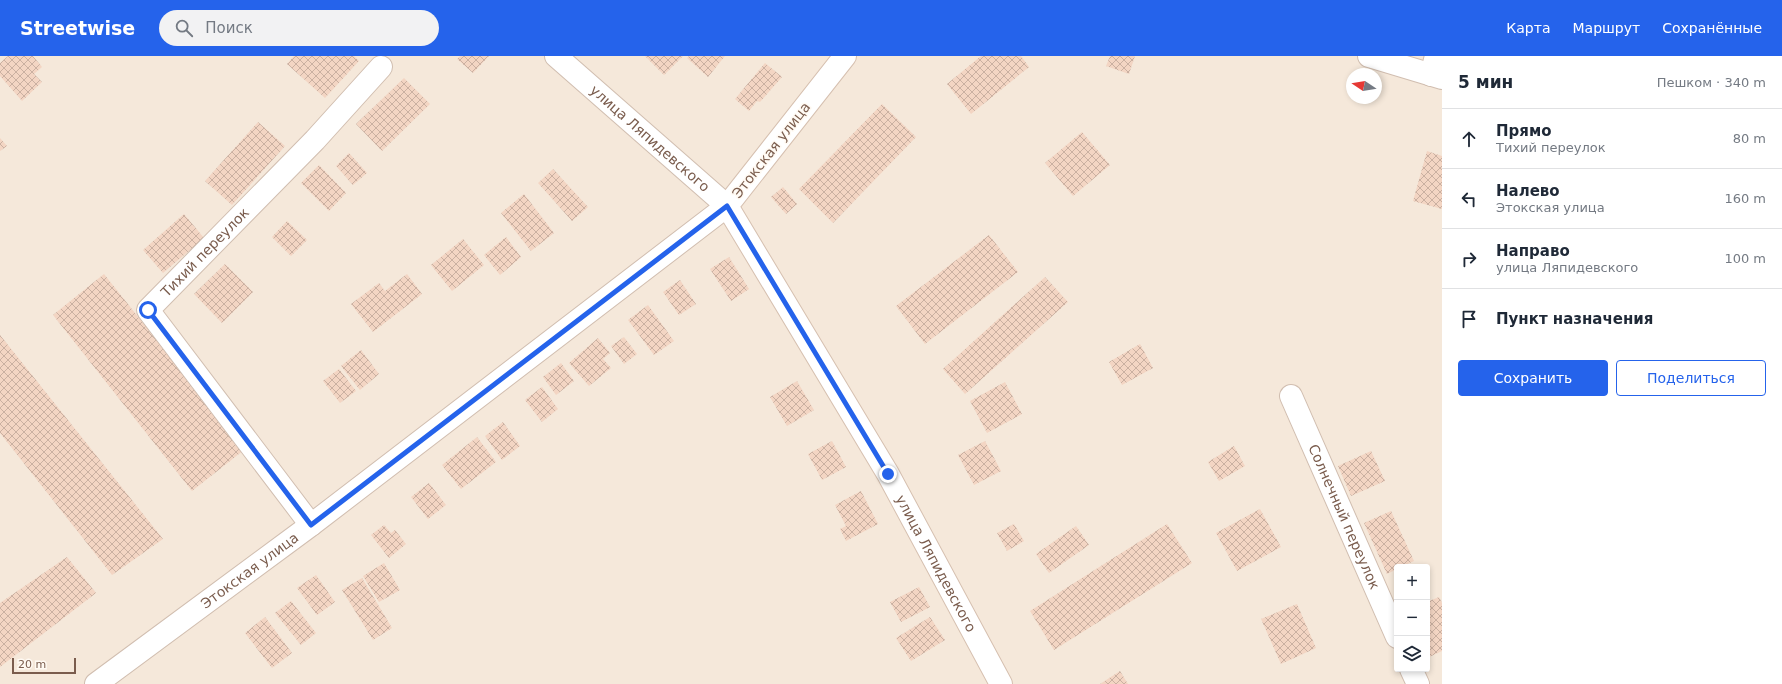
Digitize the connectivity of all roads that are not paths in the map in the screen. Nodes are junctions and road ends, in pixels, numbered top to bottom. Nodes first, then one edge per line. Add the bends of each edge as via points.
1 (556, 56) edge
2 (845, 56) edge
3 (1368, 56) edge
4 (381, 67) dead end
5 (1436, 70) edge
6 (727, 206) junction
7 (1291, 396) dead end
8 (311, 525) junction
9 (1397, 636) edge
10 (1412, 672) edge
11 (96, 684) edge
12 (1001, 684) edge
13 (1418, 684) edge

1 - 6 street, улица Ляпидевского
2 - 6 street, Этокская улица
3 - 5 street
4 - 8 street, Тихий переулок via 315,140 148,310
6 - 8 street, Этокская улица
6 - 12 street, улица Ляпидевского via 888,474
7 - 9 street, Солнечный переулок
8 - 11 street, Этокская улица
10 - 13 street

